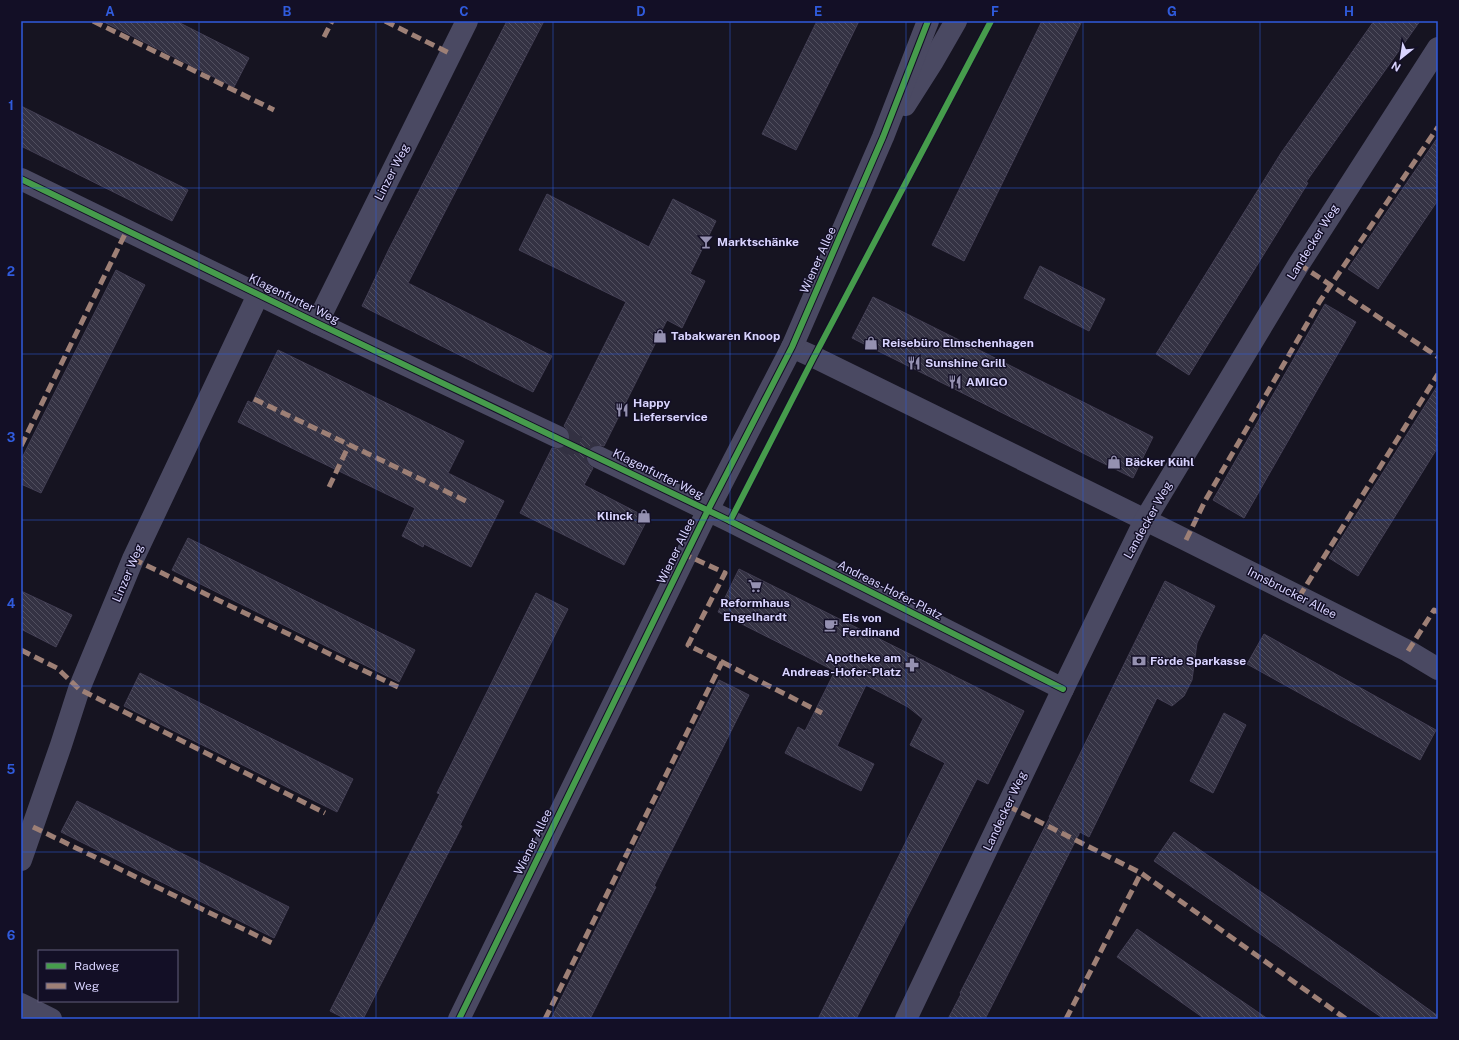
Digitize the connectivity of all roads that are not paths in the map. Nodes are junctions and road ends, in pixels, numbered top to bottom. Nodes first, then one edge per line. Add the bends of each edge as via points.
1 (467, 21) edge
2 (928, 21) edge
3 (956, 21) edge
4 (1438, 48) edge
5 (883, 137) junction
6 (21, 179) edge
7 (258, 295) junction
8 (316, 323) junction
9 (792, 347) junction
10 (558, 438) tunnel mouth
11 (598, 457) tunnel mouth
12 (708, 510) junction
13 (1145, 520) junction
14 (1438, 668) edge
15 (1063, 689) junction
16 (21, 860) edge
17 (21, 1004) edge
18 (51, 1019) edge
19 (459, 1019) edge
20 (906, 1019) edge

1 - 8 street, Linzer Weg
2 - 5 street, Wiener Allee
3 - 5 street, Wiener Allee
4 - 13 street, Landecker Weg via 1298,264
5 - 9 street, Wiener Allee
6 - 7 street, Klagenfurter Weg
7 - 8 street, Klagenfurter Weg
7 - 16 street, Linzer Weg via 133,559 79,689
8 - 10 street, Klagenfurter Weg
9 - 12 street, Wiener Allee
9 - 13 street
11 - 12 street, Klagenfurter Weg
12 - 15 street, Andreas-Hofer-Platz
12 - 19 street, Wiener Allee
13 - 14 street, Innsbrucker Allee
13 - 15 street, Landecker Weg
15 - 20 street, Landecker Weg
17 - 18 street

